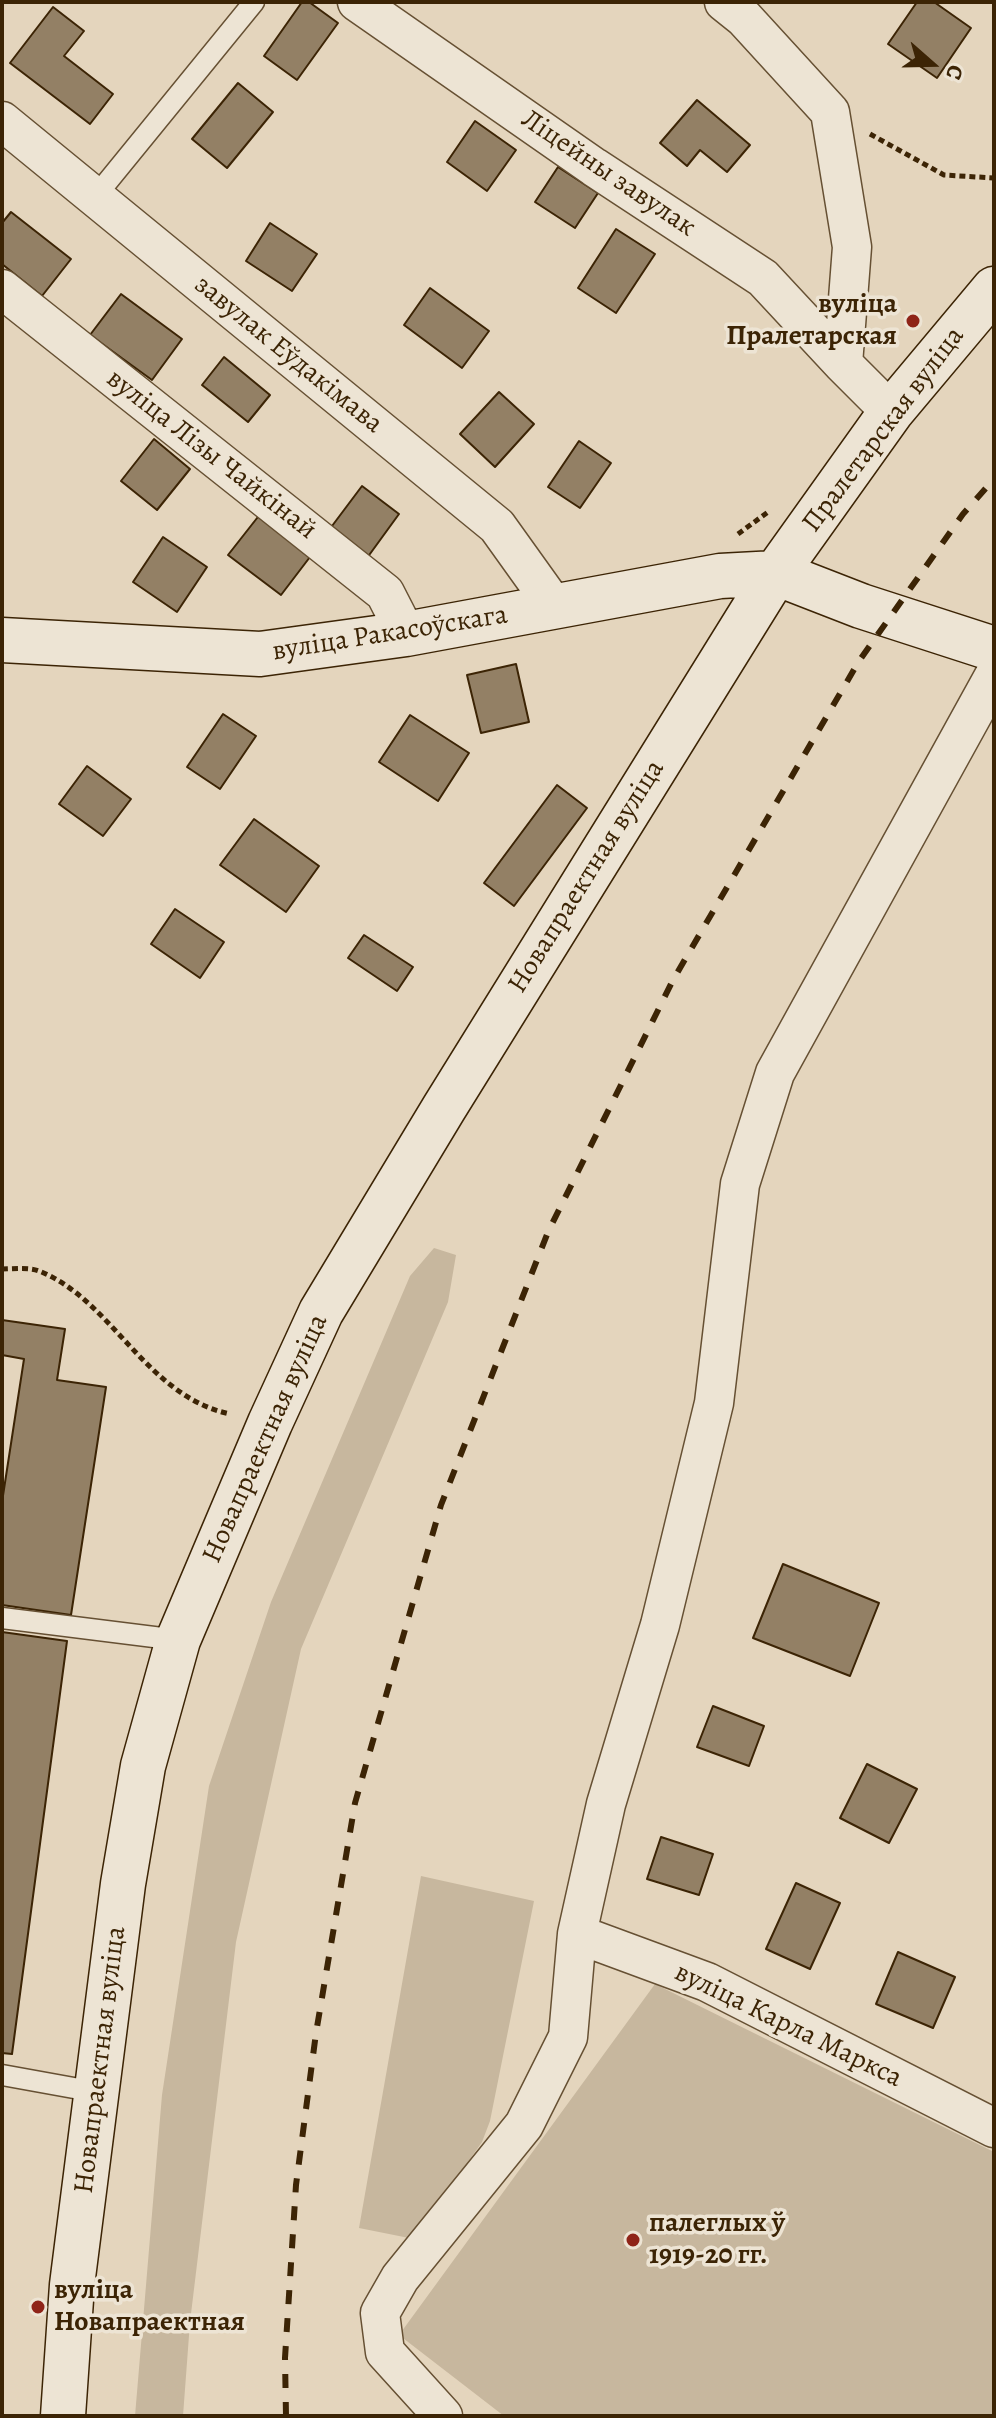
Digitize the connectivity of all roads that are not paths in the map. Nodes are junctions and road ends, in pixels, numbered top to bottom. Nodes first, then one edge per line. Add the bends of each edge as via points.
1 (254, 2) edge
2 (357, 2) edge
3 (724, 2) edge
4 (2, 121) edge
5 (95, 197) junction
6 (2, 289) edge
7 (994, 289) edge
8 (843, 364) junction
9 (891, 412) junction
10 (776, 573) junction
11 (555, 607) junction
12 (406, 634) junction
13 (2, 640) edge
14 (994, 649) edge
15 (994, 676) edge
16 (2, 1618) edge
17 (178, 1640) junction
18 (577, 1934) junction
19 (2, 2075) edge
20 (96, 2092) junction
21 (994, 2128) edge
22 (63, 2416) edge
23 (443, 2416) edge

1 - 5 lane
2 - 8 street, Ліцейны завулак via 763,278
3 - 8 street via 830,112 852,247
4 - 5 street, завулак Еўдакімава
5 - 11 street, завулак Еўдакімава via 497,526
6 - 12 street, вуліца Лізы Чайкінай via 385,593
7 - 9 street, Пралетарская вуліца
8 - 9 street
9 - 10 street, Пралетарская вуліца
10 - 11 street, вуліца Ракасоўскага via 720,576
10 - 14 street
10 - 17 street, Новапраектная вуліца via 321,1312
11 - 12 street, вуліца Ракасоўскага
12 - 13 street, вуліца Ракасоўскага via 260,654
15 - 18 street via 775,1073 740,1184 714,1403 660,1625 606,1804
16 - 17 lane
17 - 20 street, Новапраектная вуліца via 143,1766
18 - 21 street, вуліца Карла Маркса via 707,1982
18 - 23 street via 568,2037 524,2125 400,2278 380,2313 385,2352
19 - 20 lane
20 - 22 street, Новапраектная вуліца via 72,2285

